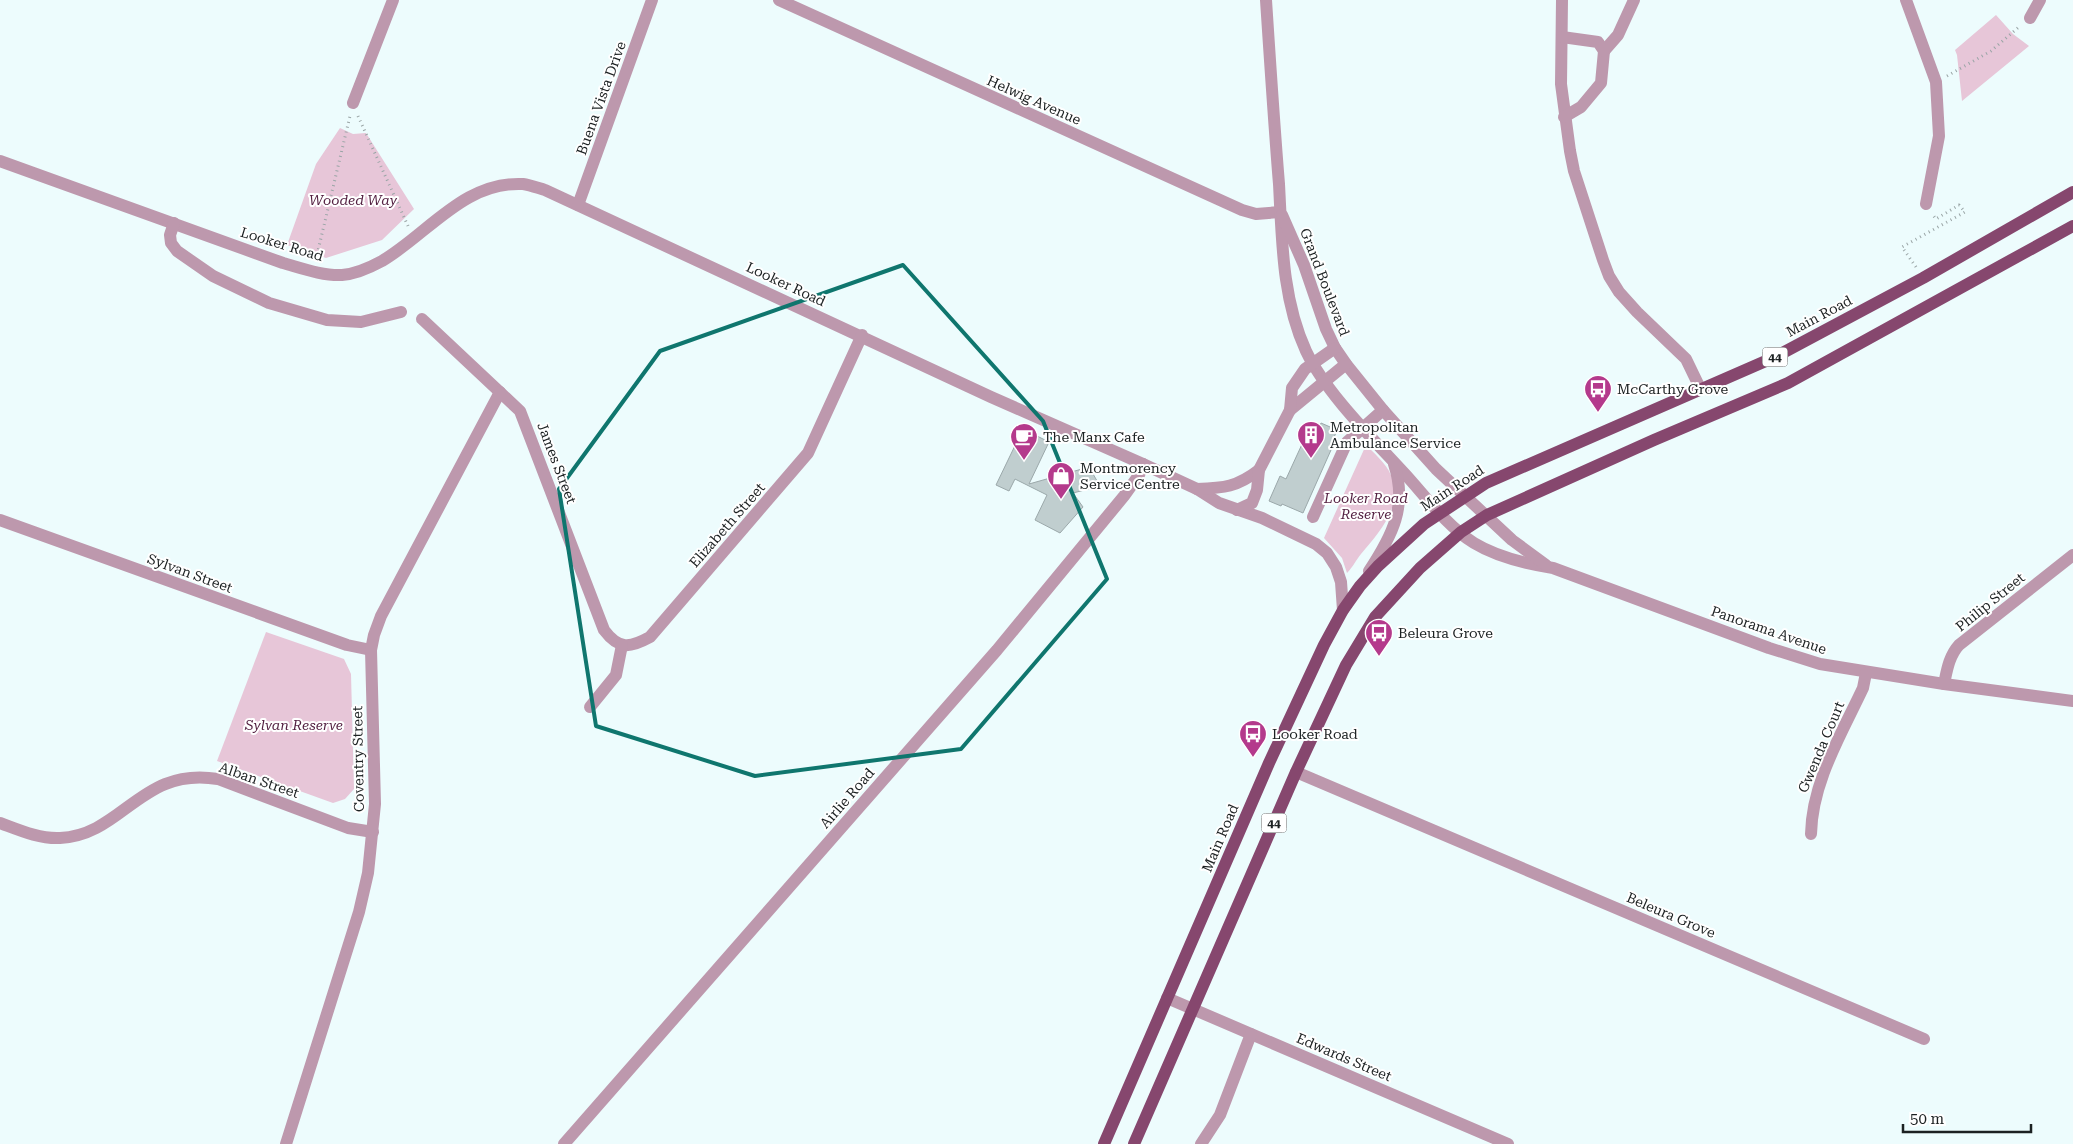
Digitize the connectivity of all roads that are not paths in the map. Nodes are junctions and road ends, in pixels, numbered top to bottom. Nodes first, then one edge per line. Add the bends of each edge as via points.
1 (393, 0) edge
2 (652, 0) edge
3 (779, 0) edge
4 (1266, 0) edge
5 (1562, 0) edge
6 (1634, 0) edge
7 (1906, 0) edge
8 (2040, 0) edge
9 (2030, 18) road end
10 (1562, 37) junction
11 (1604, 50) junction
12 (353, 103) road end
13 (1564, 117) junction
14 (0, 161) edge
15 (2073, 192) edge
16 (1926, 204) road end
17 (578, 205) junction
18 (1280, 212) junction
19 (174, 224) junction
20 (2073, 226) edge
21 (401, 312) dead end
22 (422, 320) dead end
23 (862, 336) junction
24 (1335, 348) junction
25 (1312, 363) junction
26 (1346, 364) junction
27 (1324, 381) junction
28 (1700, 388) junction
29 (500, 392) junction
30 (1290, 410) junction
31 (1383, 410) junction
32 (1363, 428) junction
33 (1393, 462) junction
34 (1143, 464) junction
35 (1259, 470) junction
36 (1197, 489) junction
37 (1464, 496) junction
38 (1237, 510) junction
39 (1440, 512) junction
40 (1487, 515) junction
41 (1313, 518) dead end
42 (0, 520) edge
43 (1461, 532) junction
44 (2073, 555) edge
45 (1553, 568) junction
46 (1360, 586) junction
47 (1343, 610) junction
48 (622, 645) junction
49 (371, 650) junction
50 (1866, 673) junction
51 (1944, 684) junction
52 (2073, 701) edge
53 (590, 708) dead end
54 (1296, 772) junction
55 (0, 823) edge
56 (373, 832) junction
57 (1811, 834) dead end
58 (1167, 998) junction
59 (1194, 1008) junction
60 (1251, 1034) junction
61 (1924, 1039) dead end
62 (286, 1144) edge
63 (564, 1144) edge
64 (1104, 1144) edge
65 (1134, 1144) edge
66 (1201, 1144) edge
67 (1508, 1144) edge

1 - 12 street
2 - 17 street, Buena Vista Drive
3 - 18 street, Helwig Avenue via 1242,210 1256,214
4 - 18 street, Grand Boulevard
5 - 10 street
6 - 11 street via 1618,35
7 - 16 street via 1936,82 1939,136
8 - 9 street
10 - 11 street via 1598,42
10 - 13 street
11 - 13 street via 1600,83 1581,107
13 - 28 street via 1574,171 1609,276 1637,312 1686,359
14 - 19 street, Looker Road
15 - 28 main road, Main Road / 44 via 1924,278 1775,357
17 - 19 street, Looker Road via 524,184 500,185 474,194 395,253 370,267 343,275 313,271 262,256
17 - 23 street, Looker Road
18 - 24 street, Grand Boulevard via 1296,244
18 - 25 street, Grand Boulevard via 1284,269 1290,298
19 - 21 street via 171,243 177,251 213,276 269,303 327,320 361,322
20 - 40 main road, 44 via 1788,383
22 - 29 street, James Street
23 - 34 street, Looker Road
23 - 48 street, Elizabeth Street via 808,453 650,637 634,645
24 - 25 street
24 - 26 street, Grand Boulevard
25 - 27 street, Grand Boulevard
25 - 30 street via 1292,388
26 - 27 street
26 - 31 street, Grand Boulevard
27 - 30 street
27 - 32 street
28 - 37 main road, Main Road / 44 via 1520,466
29 - 48 street, James Street via 520,411 604,630 611,640
29 - 49 street, Coventry Street via 381,616
30 - 35 street
31 - 32 street
31 - 37 street, Grand Boulevard via 1436,470
32 - 33 street
32 - 41 street via 1347,442
33 - 39 street
33 - 46 street via 1399,478 1397,516 1380,555
34 - 36 street, Looker Road
34 - 63 street, Airlie Road via 1124,496 996,650
35 - 36 street via 1236,485
35 - 38 street via 1252,503
36 - 38 street, Looker Road
37 - 39 main road, Main Road / 44
37 - 40 street, Panorama Avenue
38 - 47 street, Looker Road via 1306,539 1327,554 1341,582
39 - 43 street
39 - 46 main road, Main Road / 44 via 1397,547
40 - 43 main road, 44
40 - 45 street, Panorama Avenue via 1524,550
42 - 49 street, Sylvan Street via 347,645
43 - 45 street, Panorama Avenue via 1490,551
43 - 54 main road, 44 via 1406,582 1375,618 1346,665
44 - 51 street, Philip Street via 1959,645 1953,652
45 - 50 street, Panorama Avenue via 1791,655
46 - 47 main road, Main Road / 44
47 - 58 main road, Main Road / 44 via 1269,763
48 - 53 street via 616,675
49 - 56 street, Coventry Street
50 - 51 street, Panorama Avenue
50 - 57 street, Gwenda Court via 1820,782 1814,801
51 - 52 street, Panorama Avenue
54 - 59 main road, 44
54 - 61 street, Beleura Grove
55 - 56 street, Alban Street via 49,837 80,834 107,821 158,786 196,777 218,779 348,828
56 - 62 street, Coventry Street via 359,912
58 - 59 street, Edwards Street
58 - 64 main road, Main Road / 44
59 - 60 street, Edwards Street
59 - 65 main road, 44
60 - 66 street via 1220,1115
60 - 67 street, Edwards Street

